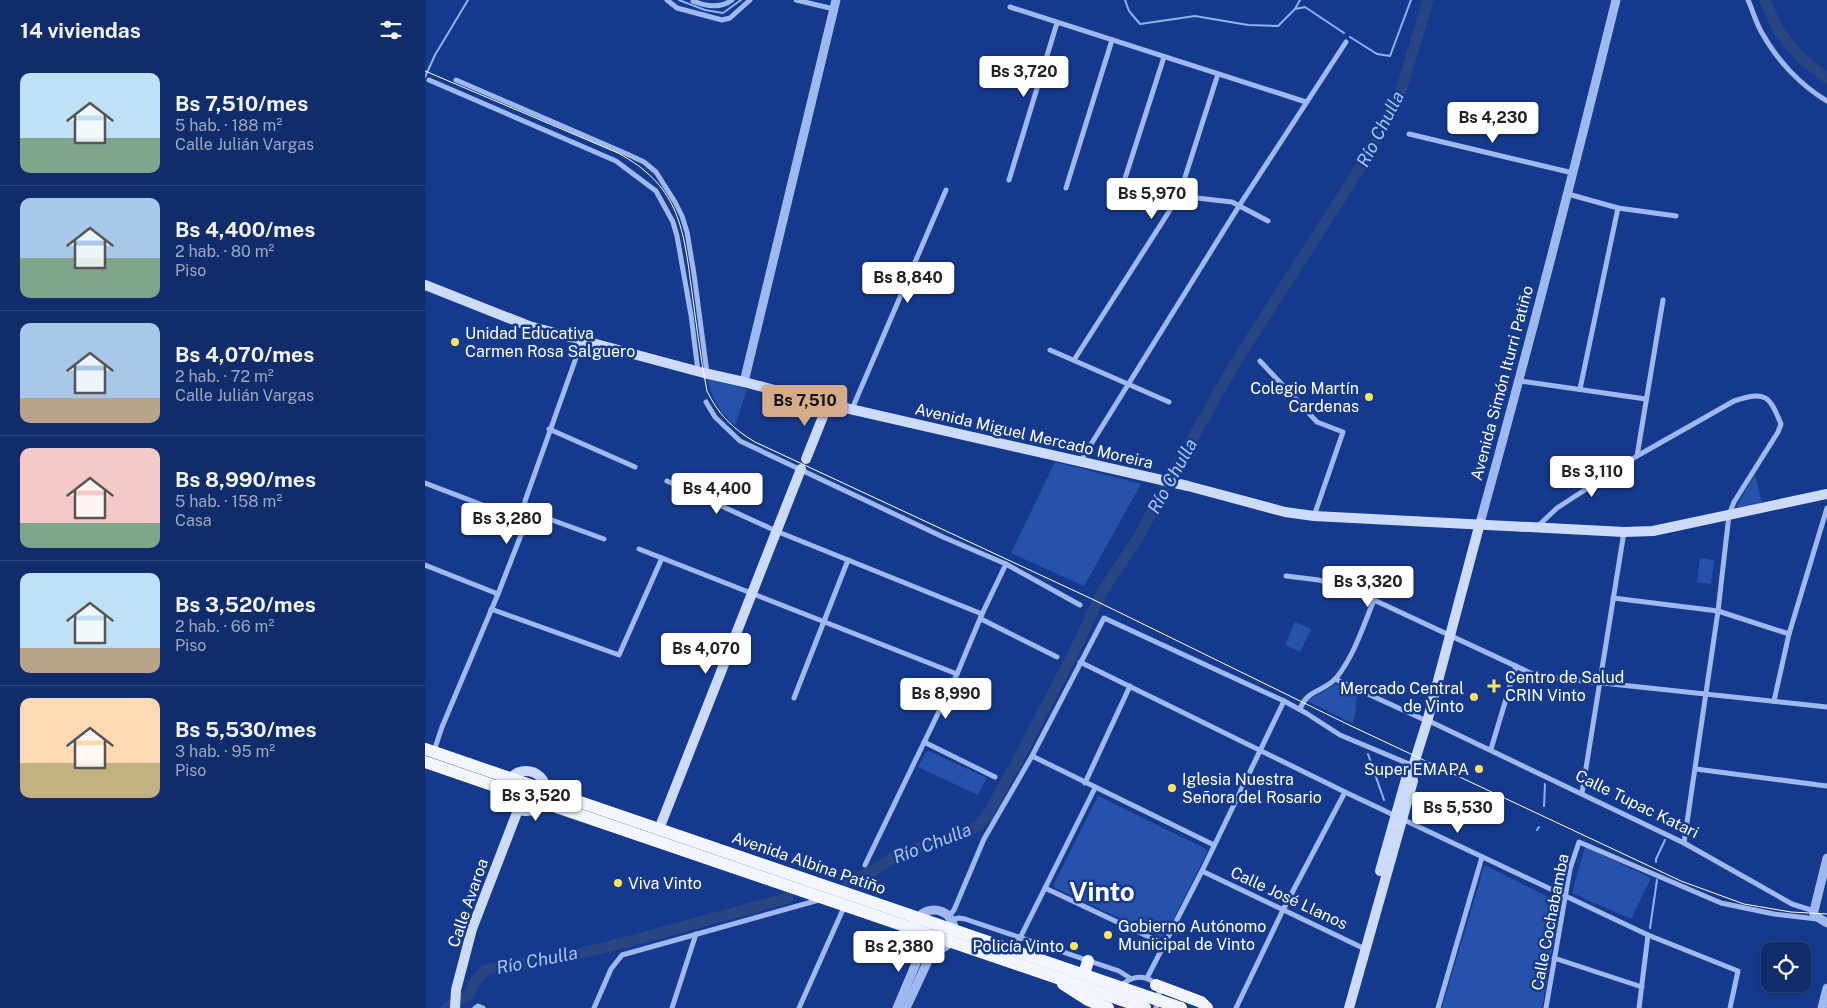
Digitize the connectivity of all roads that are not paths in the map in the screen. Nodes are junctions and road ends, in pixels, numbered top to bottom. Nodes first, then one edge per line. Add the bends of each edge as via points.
1 (667, 0) edge
2 (732, 0) edge
3 (749, 0) edge
4 (796, 0) edge
5 (1616, 0) edge
6 (1748, 0) edge
7 (693, 1) edge
8 (836, 3) edge
9 (1010, 7) dead end
10 (1057, 23) junction
11 (1112, 40) junction
12 (1346, 42) dead end
13 (1164, 57) junction
14 (1218, 74) junction
15 (429, 80) dead end
16 (457, 80) dead end
17 (1827, 101) edge
18 (1306, 102) junction
19 (1409, 134) dead end
20 (1574, 173) junction
21 (1009, 180) dead end
22 (1066, 188) dead end
23 (946, 190) dead end
24 (1568, 194) junction
25 (1179, 196) junction
26 (1239, 206) junction
27 (1619, 208) junction
28 (1676, 216) dead end
29 (1267, 220) dead end
30 (425, 285) edge
31 (1663, 300) dead end
32 (582, 340) junction
33 (1050, 350) dead end
34 (1074, 360) junction
35 (1260, 361) dead end
36 (703, 372) junction
37 (1520, 381) junction
38 (744, 382) junction
39 (1129, 384) junction
40 (1580, 389) junction
41 (1646, 399) junction
42 (706, 402) dead end
43 (1169, 402) dead end
44 (828, 404) junction
45 (851, 410) junction
46 (549, 429) junction
47 (1637, 456) junction
48 (806, 459) joint
49 (1080, 462) junction
50 (635, 467) dead end
51 (801, 469) junction
52 (667, 481) dead end
53 (425, 483) edge
54 (1827, 494) edge
55 (1827, 508) edge
56 (530, 512) junction
57 (1729, 515) junction
58 (1314, 516) junction
59 (527, 522) junction
60 (1480, 523) junction
61 (1537, 527) junction
62 (776, 531) junction
63 (1624, 532) junction
64 (604, 539) dead end
65 (639, 549) dead end
66 (661, 558) junction
67 (848, 560) junction
68 (1007, 564) junction
69 (425, 565) edge
70 (1286, 576) dead end
71 (499, 594) junction
72 (751, 594) junction
73 (1613, 598) junction
74 (1374, 600) junction
75 (1080, 605) dead end
76 (491, 609) junction
77 (1718, 611) junction
78 (982, 616) junction
79 (825, 621) junction
80 (1789, 634) junction
81 (1450, 636) junction
82 (1057, 657) dead end
83 (1080, 662) junction
84 (1516, 666) junction
85 (957, 674) junction
86 (1335, 679) junction
87 (1599, 683) junction
88 (1130, 686) junction
89 (1706, 694) junction
90 (794, 698) dead end
91 (1284, 701) junction
92 (1773, 701) junction
93 (1827, 707) edge
94 (1300, 709) junction
95 (1427, 721) junction
96 (924, 742) junction
97 (1491, 749) junction
98 (1260, 750) junction
99 (428, 755) edge
100 (1032, 756) junction
101 (1696, 769) junction
102 (1413, 770) junction
103 (995, 777) dead end
104 (1085, 783) junction
105 (509, 784) junction
106 (1827, 786) edge
107 (1095, 788) junction
108 (1345, 792) junction
109 (1582, 794) junction
110 (545, 796) junction
111 (518, 810) junction
112 (1399, 817) junction
113 (659, 829) junction
114 (1684, 843) junction
115 (1214, 845) junction
116 (1482, 857) junction
117 (1827, 858) edge
118 (865, 865) dead end
119 (1202, 871) junction
120 (1045, 888) junction
121 (1565, 896) junction
122 (825, 898) junction
123 (845, 905) junction
124 (1283, 910) junction
125 (1814, 911) junction
126 (1825, 920) edge
127 (916, 923) junction
128 (951, 927) junction
129 (696, 934) junction
130 (1648, 935) junction
131 (1021, 937) junction
132 (1164, 944) junction
133 (923, 947) junction
134 (1362, 947) junction
135 (933, 950) junction
136 (1014, 950) junction
137 (1554, 958) junction
138 (1089, 961) junction
139 (1084, 974) junction
140 (1151, 982) junction
141 (1642, 987) junction
142 (1827, 988) edge
143 (1119, 995) edge
144 (455, 1004) edge
145 (1158, 1004) edge
146 (475, 1008) edge
147 (483, 1008) edge
148 (595, 1008) edge
149 (672, 1008) edge
150 (799, 1008) edge
151 (897, 1008) edge
152 (906, 1008) edge
153 (1145, 1008) edge
154 (1181, 1008) edge
155 (1207, 1008) edge
156 (1236, 1008) edge
157 (1342, 1008) edge
158 (1349, 1008) edge
159 (1438, 1008) edge
160 (1547, 1008) edge
161 (1639, 1008) edge
162 (1731, 1008) edge
163 (1822, 1008) edge

1 - 3 street via 677,8 722,20 730,18
2 - 7 street via 715,6
4 - 8 street
5 - 20 street, Avenida Simón Iturri Patiño
6 - 17 street via 1762,33 1779,59 1813,93
8 - 38 street
9 - 10 street
10 - 11 street
10 - 21 street
11 - 13 street
11 - 22 street
12 - 18 street
13 - 14 street
13 - 25 street via 1120,194
14 - 18 street
14 - 25 street
15 - 36 street via 616,161 656,191 677,236
16 - 36 street via 627,154 656,172 675,202 687,232
18 - 26 street
19 - 20 street
20 - 24 street, Avenida Simón Iturri Patiño
23 - 45 street
24 - 27 street
24 - 37 street, Avenida Simón Iturri Patiño
25 - 26 street via 1232,202
25 - 34 street
26 - 29 street
26 - 39 street
27 - 28 street
27 - 40 street
30 - 32 main road, Avenida Miguel Mercado Moreira via 521,323
31 - 41 street
32 - 36 main road, Avenida Miguel Mercado Moreira
32 - 46 street
33 - 34 street
34 - 39 street
35 - 58 street via 1317,422 1343,432
36 - 38 main road, Avenida Miguel Mercado Moreira
37 - 40 street
37 - 60 street, Avenida Simón Iturri Patiño
38 - 44 main road, Avenida Miguel Mercado Moreira
39 - 43 street
39 - 49 street
40 - 41 street
41 - 47 street
42 - 51 street via 740,441
44 - 45 main road, Avenida Miguel Mercado Moreira
44 - 48 main road
45 - 49 main road, Avenida Miguel Mercado Moreira
46 - 50 street
46 - 56 street via 525,501 525,508
47 - 57 street via 1734,401 1751,396 1767,399 1781,424
47 - 61 street via 1557,508
48 - 51 street
49 - 58 main road, Avenida Miguel Mercado Moreira via 1285,512
51 - 62 main road
51 - 68 street
52 - 62 street
53 - 59 street
54 - 57 main road, Avenida Miguel Mercado Moreira
55 - 80 street
56 - 59 street
56 - 64 street
57 - 63 main road, Avenida Miguel Mercado Moreira via 1653,531
57 - 77 street
58 - 60 main road, Avenida Miguel Mercado Moreira
59 - 71 street
60 - 61 main road, Avenida Miguel Mercado Moreira
60 - 81 main road, Avenida Simón Iturri Patiño
61 - 63 main road, Avenida Miguel Mercado Moreira
62 - 67 street
62 - 72 main road
63 - 73 street
65 - 66 street
66 - 72 street
66 - 76 street via 619,655
67 - 78 street
67 - 79 street
68 - 75 street
68 - 78 street
69 - 71 street
70 - 74 street via 1319,580
71 - 76 street
72 - 79 street
72 - 113 main road
73 - 77 street
73 - 87 street
74 - 81 street
74 - 86 street via 1349,660
76 - 99 street
77 - 80 street
77 - 89 street
78 - 82 street
78 - 85 street
79 - 85 street
79 - 90 street
80 - 92 street
81 - 84 street
81 - 95 main road, Avenida Simón Iturri Patiño
83 - 88 street
83 - 91 street via 1104,618
83 - 100 street
84 - 87 street via 1537,676
84 - 97 street
85 - 96 street
86 - 94 street via 1304,699
86 - 95 street, Calle Tupac Katari
87 - 89 street
87 - 109 street
88 - 98 street
88 - 104 street
89 - 92 street
89 - 101 street
91 - 94 street
91 - 98 street
92 - 93 street
94 - 102 street via 1340,735
95 - 97 street, Calle Tupac Katari
95 - 102 main road, Avenida Simón Iturri Patiño
96 - 103 street
96 - 118 street
97 - 109 street, Calle Tupac Katari
98 - 108 street
98 - 115 street
99 - 105 highway, Avenida Albina Patiño
100 - 104 street
100 - 128 street via 984,839 954,910
101 - 106 street
101 - 114 street
102 - 112 main road, Avenida Simón Iturri Patiño via 1413,781
104 - 107 street
105 - 110 highway, Avenida Albina Patiño
105 - 110 main road via 516,773 529,771 541,777
105 - 111 main road via 509,802
107 - 115 street
107 - 120 street
108 - 112 street
108 - 124 street
109 - 114 street, Calle Tupac Katari
110 - 111 main road via 535,810
110 - 113 highway, Avenida Albina Patiño
110 - 122 highway, Avenida Albina Patiño
111 - 144 main road, Calle Avaroa via 472,928
112 - 116 street
112 - 134 main road, Avenida Simón Iturri Patiño
113 - 127 highway, Avenida Albina Patiño
114 - 125 street, Calle Tupac Katari via 1791,904
115 - 119 street
116 - 121 street
116 - 159 street
117 - 125 street
119 - 124 street, Calle José Llanos
119 - 132 street
120 - 131 street
120 - 132 street
121 - 126 street, Calle Cochabamba via 1579,842 1721,902 1774,914
121 - 130 street
121 - 137 street, Calle Cochabamba
122 - 123 highway, Avenida Albina Patiño
122 - 129 street
123 - 127 highway, Avenida Albina Patiño
123 - 150 street
124 - 134 street, Calle José Llanos
124 - 156 street
125 - 126 street via 1814,915
127 - 128 highway, Avenida Albina Patiño
127 - 128 street via 925,912 936,910
127 - 133 street via 916,940
128 - 131 street via 959,918
128 - 135 street via 942,948
128 - 136 highway, Avenida Albina Patiño
128 - 143 highway, Avenida Albina Patiño via 1048,974 1087,1000
129 - 148 street via 622,955 611,969
129 - 149 street
130 - 141 street
130 - 162 street via 1738,971
131 - 136 street
131 - 138 street
132 - 140 street
133 - 135 street
133 - 151 street
134 - 157 main road, Avenida Simón Iturri Patiño
134 - 158 main road, Avenida Simón Iturri Patiño
135 - 152 street
136 - 139 highway, Avenida Albina Patiño
137 - 141 street
137 - 160 street, Calle Cochabamba
138 - 139 highway
138 - 143 street via 1119,971
139 - 143 highway, Avenida Albina Patiño
140 - 143 street via 1140,976
140 - 145 street via 1159,993
140 - 155 highway via 1201,1002
141 - 161 street
142 - 163 street
143 - 145 highway, Avenida Albina Patiño
143 - 153 highway, Avenida Albina Patiño
145 - 154 highway, Avenida Albina Patiño
146 - 147 street

